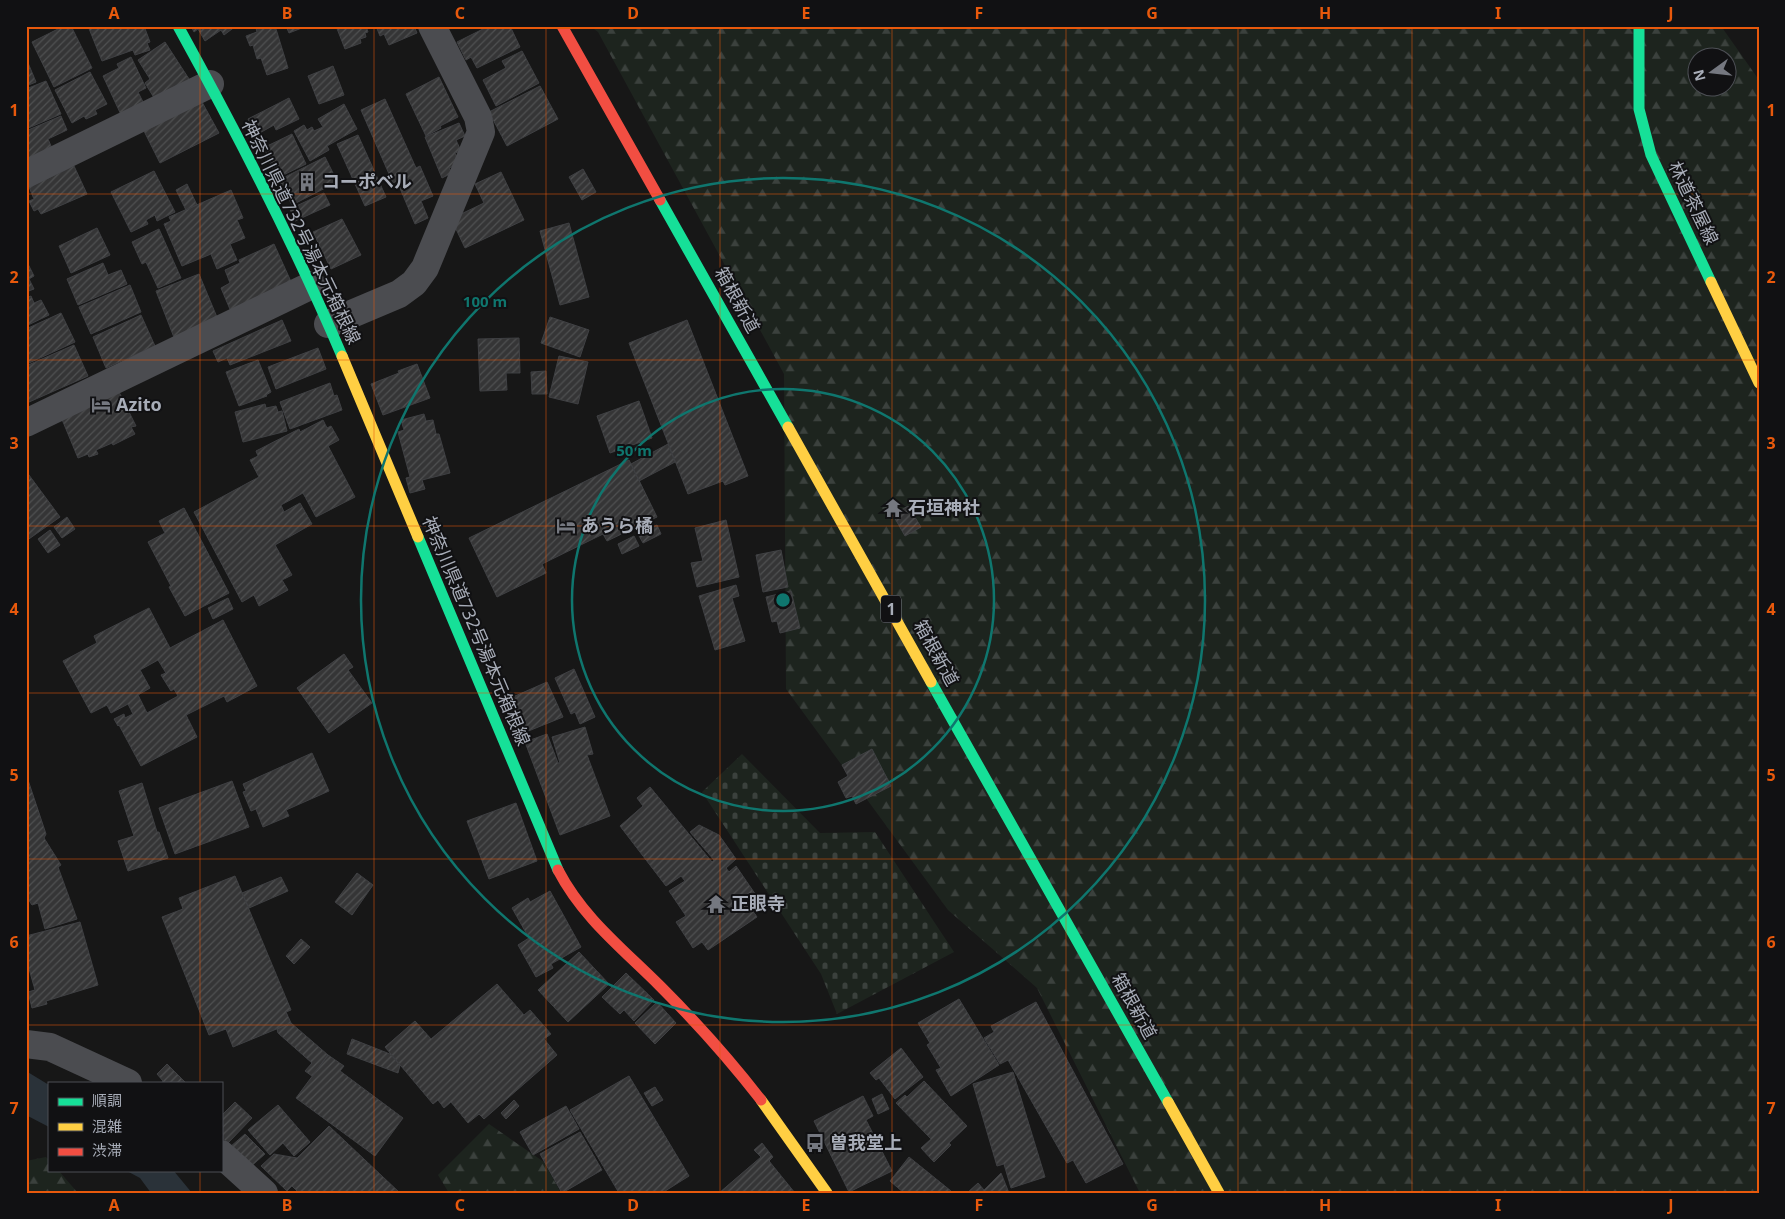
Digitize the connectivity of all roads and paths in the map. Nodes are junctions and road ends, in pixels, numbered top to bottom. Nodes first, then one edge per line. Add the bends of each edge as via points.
1 (178, 26) edge
2 (432, 26) edge
3 (562, 26) edge
4 (1639, 26) edge
5 (210, 84) junction
6 (26, 174) edge
7 (312, 285) junction
8 (328, 324) junction
9 (1759, 383) edge
10 (26, 423) edge
11 (26, 1044) edge
12 (126, 1082) edge
13 (222, 1155) edge
14 (264, 1193) edge
15 (827, 1193) edge
16 (1220, 1193) edge

1 - 5 main road, 神奈川県道732号湯本元箱根線
2 - 8 street via 478,117 480,132 425,268 414,283 399,294
3 - 16 main road, 箱根新道 / 1
4 - 9 main road, 林道茶屋線 via 1639,109 1650,155
5 - 6 street
5 - 7 main road, 神奈川県道732号湯本元箱根線
7 - 8 main road, 神奈川県道732号湯本元箱根線
7 - 10 street
8 - 15 main road, 神奈川県道732号湯本元箱根線 via 567,886 590,918 718,1047 757,1094
11 - 12 street via 50,1047
13 - 14 street

